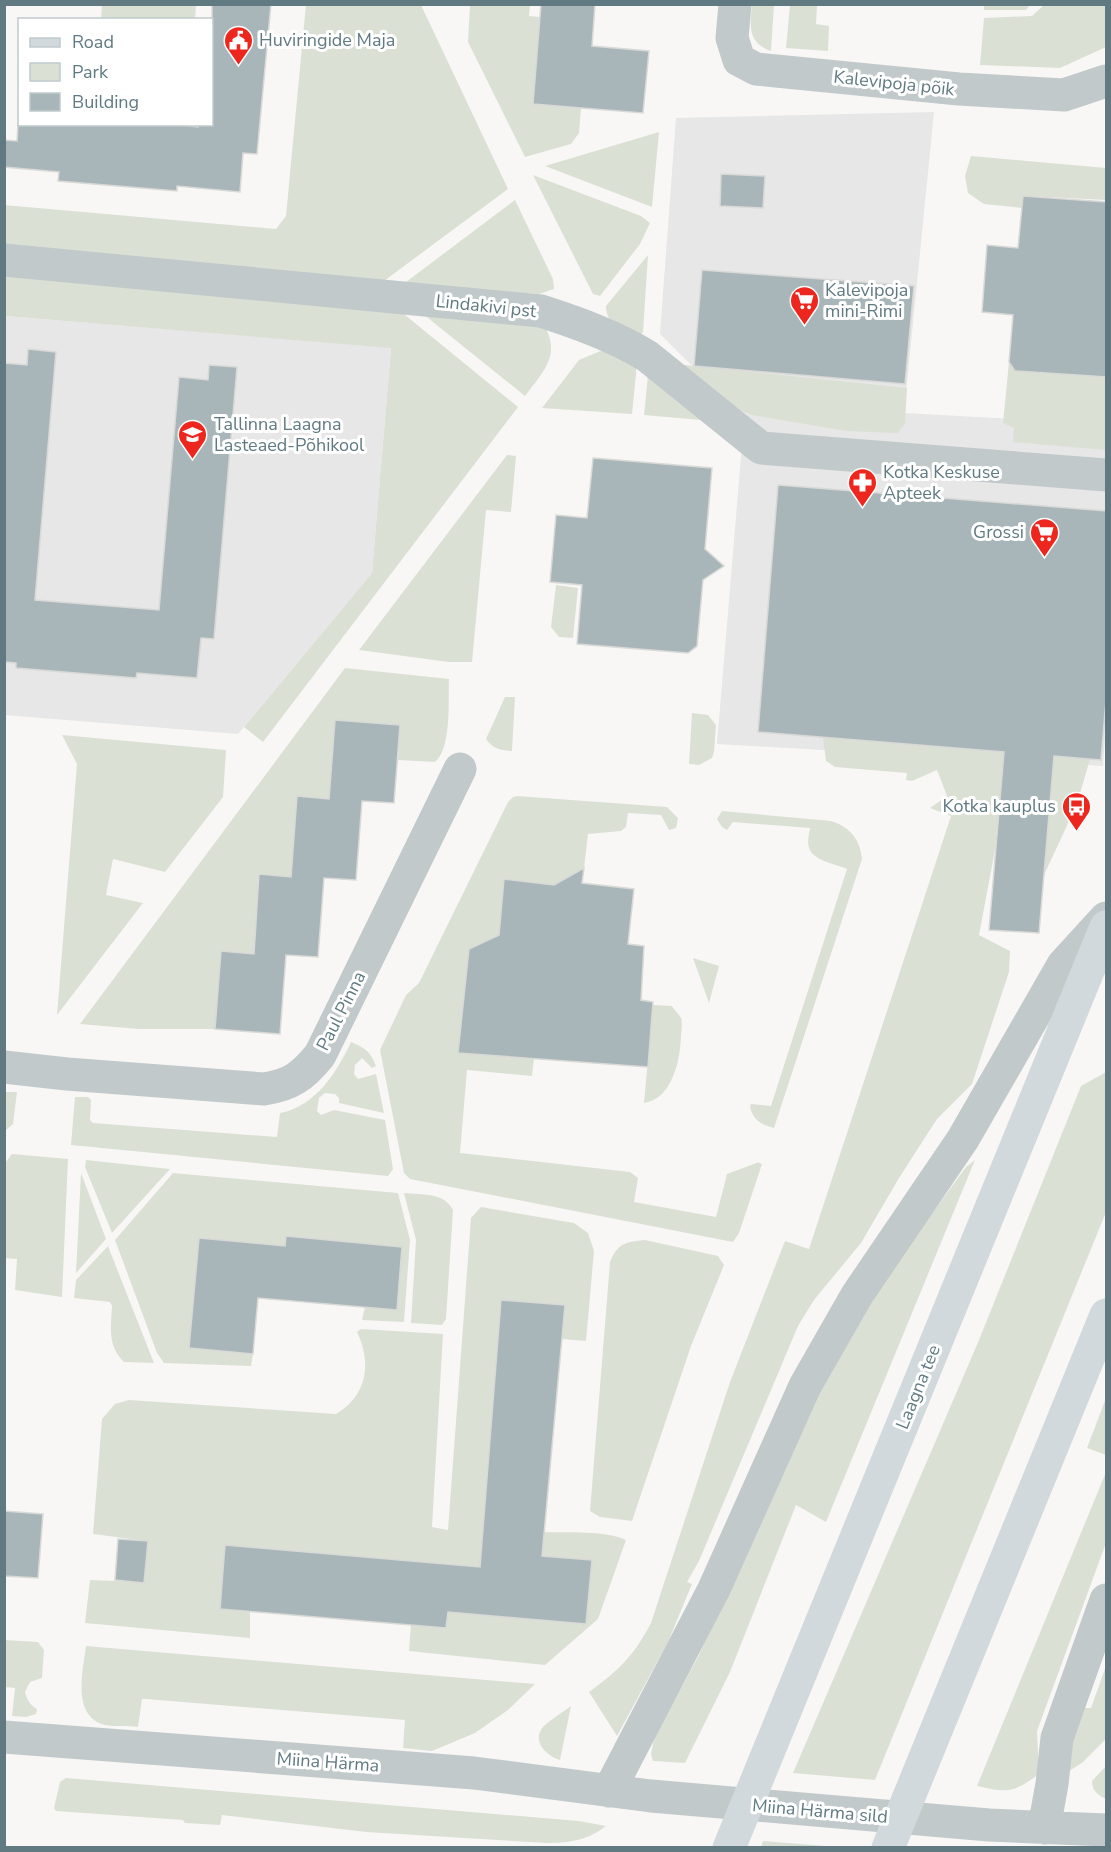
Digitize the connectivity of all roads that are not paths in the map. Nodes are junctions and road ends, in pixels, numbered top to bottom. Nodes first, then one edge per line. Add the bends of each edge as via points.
1 (735, 4) edge
2 (1107, 81) edge
3 (4, 260) edge
4 (1107, 475) edge
5 (460, 770) dead end
6 (1107, 918) edge
7 (1107, 927) edge
8 (4, 1067) edge
9 (1107, 1315) edge
10 (1107, 1600) edge
11 (4, 1737) edge
12 (609, 1791) junction
13 (651, 1796) joint
14 (1044, 1828) junction
15 (1107, 1830) edge
16 (729, 1848) edge
17 (888, 1848) edge

1 - 2 street, Kalevipoja põik via 732,38 739,60 756,69 1064,95
3 - 4 street, Lindakivi pst via 542,311 586,326 648,356 761,448
5 - 8 street, Paul Pinna via 320,1055 302,1075 283,1086 264,1089
6 - 12 street via 1063,965 963,1139 857,1295 811,1376 714,1589
7 - 16 main road, Laagna tee
9 - 17 main road
10 - 14 street via 1057,1738
11 - 12 street, Miina Härma via 474,1773
12 - 13 street, Miina Härma
13 - 14 street, Miina Härma sild
14 - 15 street

